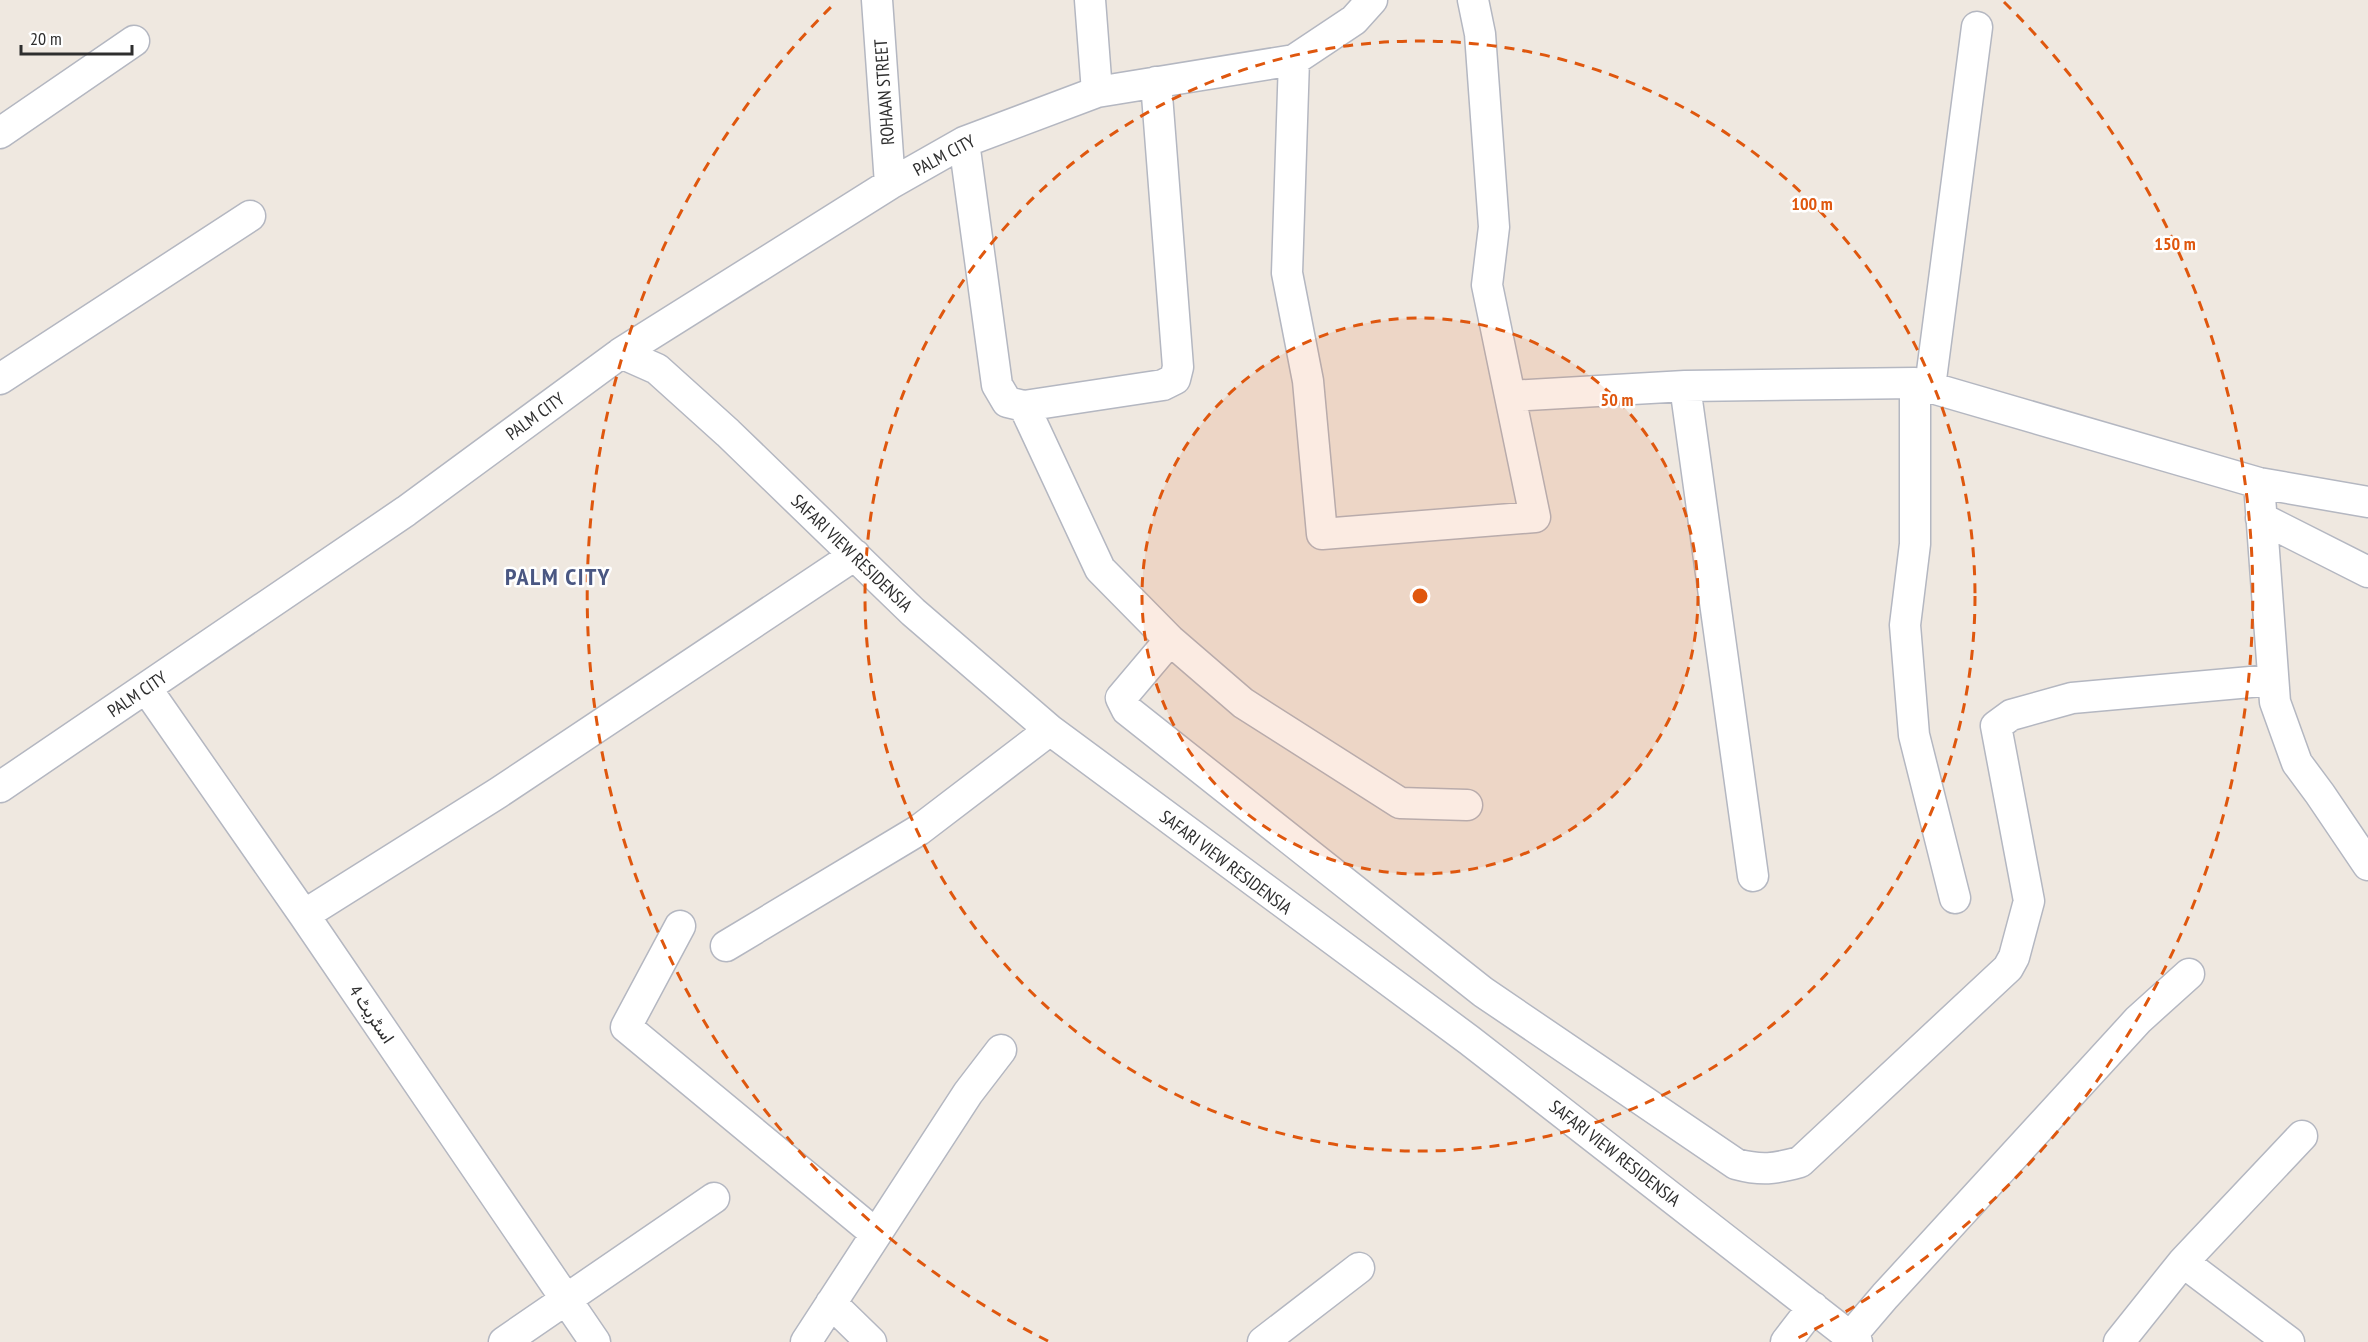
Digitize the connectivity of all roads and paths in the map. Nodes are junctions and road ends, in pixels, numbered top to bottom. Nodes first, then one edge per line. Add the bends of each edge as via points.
1 (877, 0) edge
2 (1089, 0) edge
3 (1372, 0) edge
4 (1473, 0) edge
5 (1977, 27) dead end
6 (134, 41) dead end
7 (1294, 60) junction
8 (1156, 82) junction
9 (1097, 92) junction
10 (0, 132) edge
11 (964, 142) junction
12 (890, 184) junction
13 (250, 216) dead end
14 (621, 353) junction
15 (0, 379) edge
16 (1923, 385) junction
17 (1685, 386) junction
18 (1510, 396) junction
19 (1024, 406) junction
20 (2259, 483) junction
21 (2368, 502) edge
22 (2261, 518) junction
23 (855, 555) junction
24 (2368, 572) edge
25 (1170, 640) junction
26 (2273, 680) junction
27 (146, 688) junction
28 (1050, 730) junction
29 (0, 787) edge
30 (1467, 805) dead end
31 (2368, 865) edge
32 (1753, 876) dead end
33 (1955, 898) dead end
34 (304, 915) junction
35 (680, 926) dead end
36 (726, 946) dead end
37 (2189, 974) dead end
38 (1001, 1050) dead end
39 (2302, 1136) dead end
40 (714, 1198) dead end
41 (876, 1234) junction
42 (2183, 1262) junction
43 (1359, 1268) dead end
44 (567, 1300) junction
45 (831, 1303) junction
46 (1813, 1307) junction
47 (1854, 1339) edge
48 (504, 1342) edge
49 (596, 1342) edge
50 (806, 1342) edge
51 (871, 1342) edge
52 (1263, 1342) edge
53 (1786, 1342) edge
54 (2119, 1342) edge
55 (2289, 1342) edge

1 - 12 street, ROHAAN STREET
2 - 9 street
3 - 7 street via 1354,20
4 - 18 street via 1480,34 1494,227 1487,285
5 - 16 street
6 - 10 street
7 - 8 street, PALM CITY
7 - 18 street via 1287,273 1308,381 1322,534 1534,517
8 - 9 street, PALM CITY
8 - 19 street via 1178,367 1175,379 1164,385
9 - 11 street, PALM CITY
11 - 12 street, PALM CITY
11 - 19 street via 997,385 1007,402
12 - 14 street, PALM CITY
13 - 15 street
14 - 23 street, SAFARI VIEW RESIDENSIA via 657,369
14 - 27 street, PALM CITY via 406,511
16 - 17 street
16 - 20 street
16 - 33 street via 1915,544 1905,625 1914,735
17 - 18 street
17 - 32 street
19 - 25 street via 1100,570
20 - 21 street
20 - 22 street
22 - 24 street
22 - 26 street
23 - 28 street, SAFARI VIEW RESIDENSIA via 913,612
23 - 34 street via 498,793
25 - 26 street via 1121,698 1127,710 1483,992 1736,1164 1771,1170 1800,1162 2008,968 2014,957 2029,901 1996,726 2011,715 2072,698
25 - 30 street via 1243,703 1400,803
26 - 31 street via 2275,702 2297,763
27 - 29 street, PALM CITY
27 - 34 street, اسٹریٹ 4
28 - 36 street via 919,830
28 - 46 street, SAFARI VIEW RESIDENSIA via 1469,1040
34 - 44 street, اسٹریٹ 4
35 - 41 street via 626,1027
37 - 47 street via 2138,1020 1885,1296
38 - 41 street via 968,1093
39 - 42 street
40 - 44 street
41 - 45 street
42 - 54 street
42 - 55 street
43 - 52 street
44 - 48 street
44 - 49 street, اسٹریٹ 4
45 - 50 street
45 - 51 street
46 - 47 street, SAFARI VIEW RESIDENSIA
46 - 53 street

